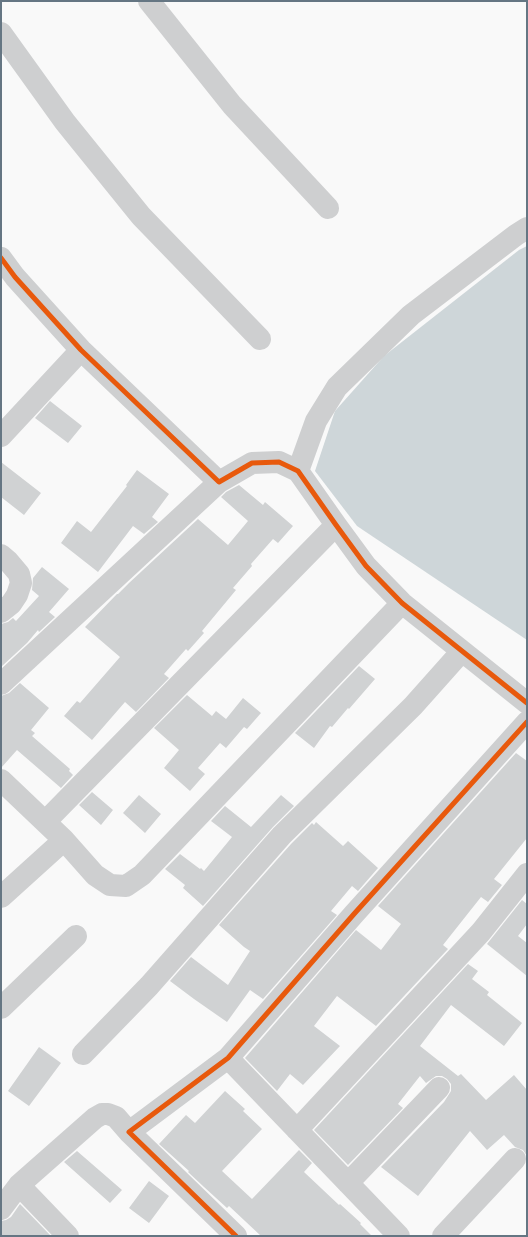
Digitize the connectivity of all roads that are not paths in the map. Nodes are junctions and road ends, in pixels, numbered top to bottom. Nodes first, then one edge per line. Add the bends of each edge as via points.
1 (149, 1) edge
2 (1, 33) edge
3 (328, 208) dead end
4 (527, 228) edge
5 (1, 258) edge
6 (260, 339) dead end
7 (81, 350) junction
8 (1, 436) edge
9 (298, 471) junction
10 (219, 482) junction
11 (336, 525) junction
12 (1, 555) edge
13 (402, 603) junction
14 (1, 612) edge
15 (462, 651) junction
16 (1, 684) edge
17 (527, 703) edge
18 (527, 722) edge
19 (1, 780) edge
20 (45, 822) junction
21 (64, 840) junction
22 (527, 874) edge
23 (1, 897) edge
24 (76, 936) dead end
25 (1, 1008) edge
26 (83, 1054) dead end
27 (228, 1058) junction
28 (439, 1088) dead end
29 (298, 1130) junction
30 (128, 1132) junction
31 (515, 1159) dead end
32 (348, 1183) junction
33 (19, 1185) junction
34 (1, 1208) edge
35 (68, 1236) edge
36 (236, 1236) edge
37 (399, 1236) edge
38 (443, 1236) edge

1 - 3 street via 232,105
2 - 6 street via 65,122 141,216
4 - 9 street via 411,315 337,387 316,421
5 - 7 street
7 - 8 street
7 - 10 street
9 - 10 street via 279,462 252,463
9 - 11 street
10 - 16 street
11 - 13 street via 366,566
11 - 20 street
12 - 14 street via 19,574 21,583 17,595
13 - 15 street
13 - 21 street via 142,875 126,886 110,885 95,875
15 - 17 street
15 - 26 street via 413,706 282,835 149,986
18 - 27 street
19 - 20 street
20 - 21 street
21 - 23 street
22 - 29 street via 481,932
24 - 25 street
27 - 29 street
27 - 30 street
28 - 32 street
29 - 32 street
30 - 33 street via 116,1117 102,1114
30 - 36 street
31 - 38 street
32 - 37 street
33 - 34 street
33 - 35 street

